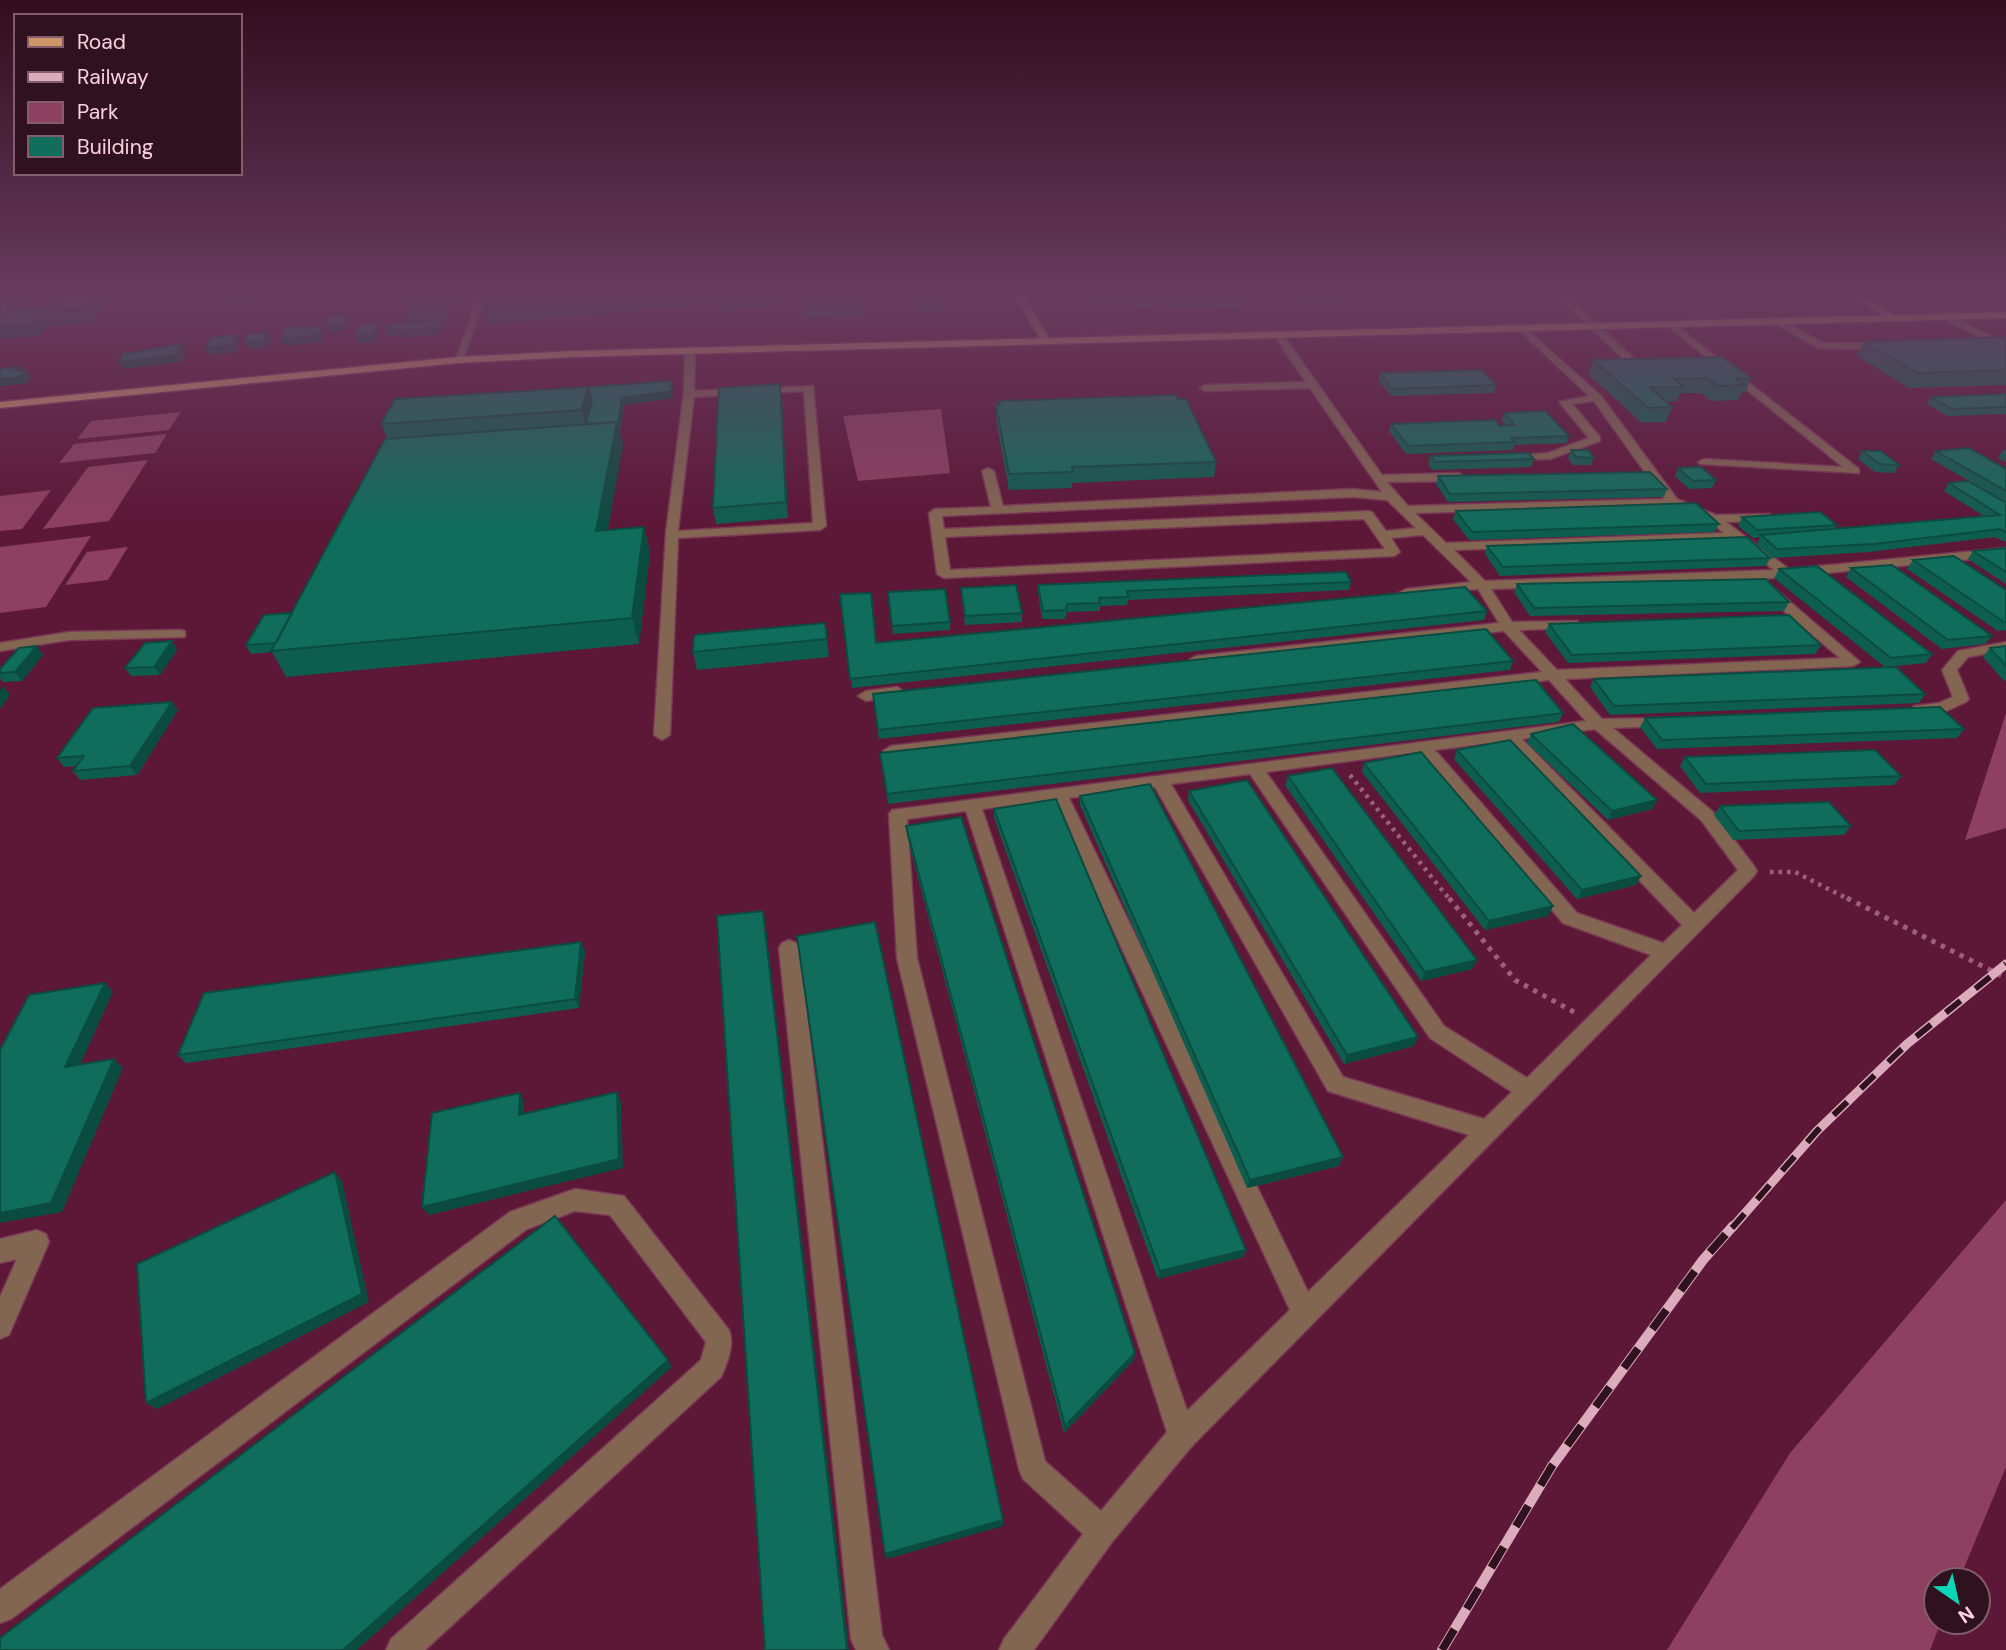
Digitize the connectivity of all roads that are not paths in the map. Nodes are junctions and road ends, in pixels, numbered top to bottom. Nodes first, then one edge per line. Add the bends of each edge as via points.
1 (336, 372) edge
2 (690, 372) edge
3 (1305, 372) edge
4 (1569, 372) edge
5 (1731, 372) edge
6 (1314, 385) junction
7 (1205, 388) dead end
8 (689, 394) junction
9 (1597, 398) junction
10 (0, 405) edge
11 (1496, 458) edge
12 (1704, 461) dead end
13 (988, 471) dead end
14 (1653, 472) junction
15 (1639, 473) edge
16 (1475, 477) edge
17 (1379, 479) junction
18 (1391, 496) junction
19 (1673, 502) junction
20 (998, 508) junction
21 (1404, 510) junction
22 (1778, 516) edge
23 (1714, 519) junction
24 (1424, 531) junction
25 (940, 533) junction
26 (672, 536) junction
27 (1384, 536) junction
28 (1735, 536) junction
29 (1441, 547) junction
30 (2006, 552) edge
31 (1785, 572) junction
32 (1752, 576) junction
33 (1482, 585) junction
34 (1387, 594) edge
35 (1799, 617) junction
36 (1771, 618) edge
37 (1591, 623) edge
38 (1508, 626) junction
39 (180, 634) dead end
40 (2006, 646) edge
41 (0, 647) edge
42 (1180, 662) edge
43 (1554, 675) junction
44 (907, 691) edge
45 (866, 696) dead end
46 (1901, 710) edge
47 (1681, 720) edge
48 (1598, 724) junction
49 (662, 735) dead end
50 (1509, 735) junction
51 (1422, 746) junction
52 (891, 751) edge
53 (1254, 768) junction
54 (1160, 780) junction
55 (1058, 793) junction
56 (972, 804) junction
57 (1694, 926) junction
58 (789, 948) dead end
59 (1668, 953) junction
60 (1529, 1091) junction
61 (1489, 1131) junction
62 (0, 1251) edge
63 (1305, 1313) junction
64 (0, 1326) edge
65 (1182, 1436) junction
66 (1102, 1532) junction
67 (0, 1608) edge
68 (402, 1650) edge
69 (873, 1650) edge
70 (1015, 1650) edge

1 - 10 main road
2 - 8 lane
3 - 6 lane
4 - 9 lane
5 - 12 lane via 1855,471
6 - 7 lane
6 - 17 lane
8 - 26 lane
8 - 26 lane via 809,388 820,526
9 - 11 lane via 1564,402 1596,439 1550,456
9 - 14 lane
13 - 20 lane
14 - 15 lane
14 - 19 lane
16 - 17 lane
17 - 18 lane
18 - 20 lane via 1353,493
18 - 21 lane
19 - 21 lane
19 - 23 lane
20 - 25 lane via 936,513
21 - 24 lane
22 - 23 lane
23 - 28 lane
24 - 27 lane
24 - 29 lane
25 - 27 lane via 1368,515
25 - 27 lane via 944,574 1394,552
26 - 49 lane
28 - 29 lane
28 - 31 lane
29 - 33 lane
30 - 31 lane
31 - 32 lane
32 - 33 lane
32 - 35 lane
33 - 34 lane
33 - 38 lane
35 - 36 lane
35 - 43 lane via 1853,662
37 - 38 lane
38 - 42 lane
38 - 43 lane
39 - 41 lane via 69,636
40 - 46 lane via 1963,654 1949,670 1961,699 1942,708
43 - 48 lane
43 - 52 lane
44 - 45 lane
47 - 48 lane
48 - 50 lane
48 - 57 lane via 1707,816 1748,871
50 - 51 lane
50 - 57 lane
51 - 53 lane
51 - 59 lane via 1570,918
53 - 54 lane
53 - 60 lane via 1437,1032
54 - 55 lane
54 - 61 lane via 1336,1084
55 - 56 lane
55 - 63 lane
56 - 65 lane
56 - 66 lane via 898,814 907,958 1033,1468
57 - 59 lane
58 - 69 lane via 867,1639
59 - 60 lane
60 - 61 lane
61 - 63 lane
62 - 64 lane via 37,1242
63 - 65 lane
65 - 66 lane
66 - 70 lane
67 - 68 lane via 520,1220 575,1200 615,1203 720,1339 712,1368

